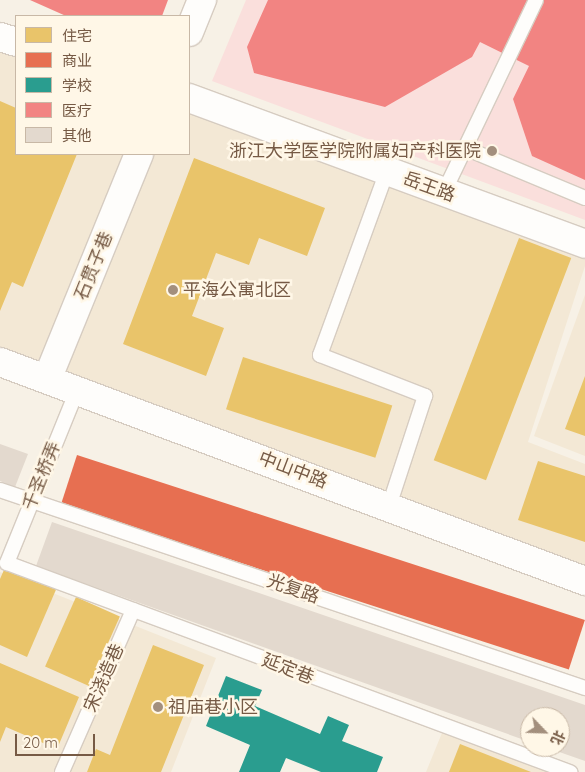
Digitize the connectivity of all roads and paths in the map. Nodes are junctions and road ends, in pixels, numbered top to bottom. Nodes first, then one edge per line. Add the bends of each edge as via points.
1 (202, 0) edge
2 (536, 0) edge
3 (190, 30) edge
4 (0, 37) edge
5 (15, 42) edge
6 (190, 98) edge
7 (465, 148) junction
8 (139, 155) edge
9 (387, 172) junction
10 (444, 192) junction
11 (585, 198) edge
12 (585, 244) edge
13 (0, 362) edge
14 (48, 377) junction
15 (78, 388) junction
16 (0, 490) edge
17 (32, 500) junction
18 (389, 506) junction
19 (7, 563) joint
20 (585, 581) edge
21 (133, 610) junction
22 (585, 688) edge
23 (62, 772) edge
24 (570, 772) edge

1 - 3 street
2 - 7 lane
4 - 5 street
6 - 9 street, 岳王路
7 - 10 lane
7 - 11 lane
8 - 14 street, 石贯子巷
9 - 10 street, 岳王路
9 - 18 lane via 320,355 425,396
10 - 12 street, 岳王路
13 - 14 street, 中山中路
14 - 15 street, 中山中路
15 - 17 lane, 千圣桥弄
15 - 18 street, 中山中路
16 - 17 lane, 光复路
17 - 19 lane, 千圣桥弄
17 - 22 lane, 光复路
18 - 20 street, 中山中路
19 - 21 lane, 延定巷
21 - 23 lane, 宋浇造巷
21 - 24 lane, 延定巷

